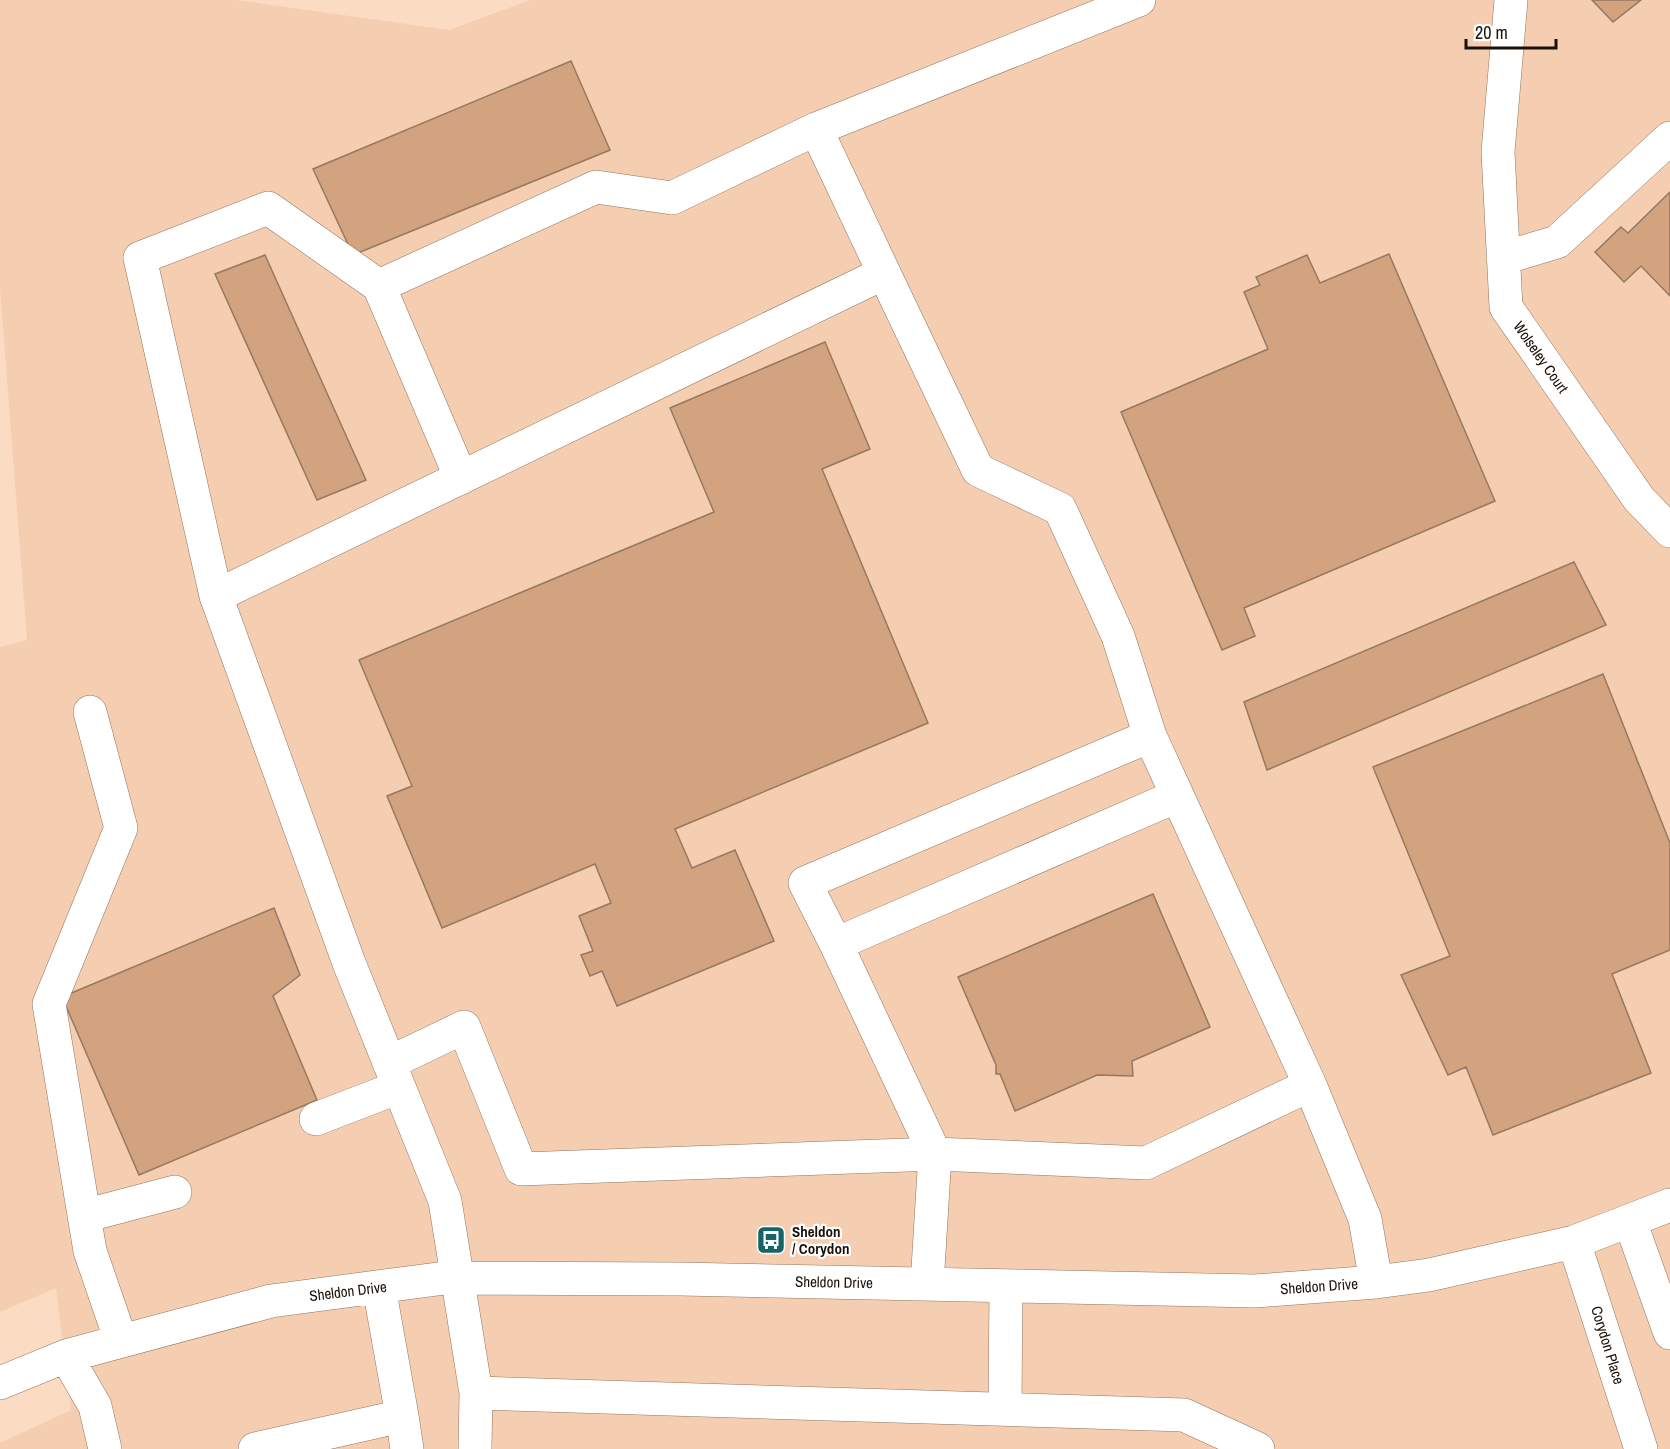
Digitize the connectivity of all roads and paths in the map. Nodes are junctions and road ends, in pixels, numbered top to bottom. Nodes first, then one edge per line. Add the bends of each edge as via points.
1 (1139, 0) edge
2 (1511, 0) edge
3 (816, 129) junction
4 (1670, 138) edge
5 (1503, 258) junction
6 (884, 273) junction
7 (379, 286) junction
8 (461, 478) junction
9 (1670, 531) edge
10 (216, 596) junction
11 (90, 712) dead end
12 (1150, 736) junction
13 (1177, 796) junction
14 (836, 944) junction
15 (394, 1075) junction
16 (1310, 1085) junction
17 (316, 1119) dead end
18 (935, 1154) junction
19 (175, 1192) dead end
20 (1670, 1205) edge
21 (84, 1216) junction
22 (1630, 1221) junction
23 (1574, 1242) junction
24 (456, 1278) junction
25 (1376, 1282) junction
26 (927, 1285) junction
27 (1006, 1286) junction
28 (379, 1287) junction
29 (1670, 1334) edge
30 (121, 1341) junction
31 (66, 1356) junction
32 (0, 1383) edge
33 (476, 1393) junction
34 (1005, 1409) junction
35 (402, 1416) junction
36 (105, 1449) edge
37 (255, 1449) edge
38 (407, 1449) edge
39 (475, 1449) edge
40 (1257, 1449) edge
41 (1641, 1449) edge

1 - 3 street
2 - 5 street, Wolseley Court via 1498,152
3 - 6 street
3 - 7 street via 672,198 596,188
4 - 5 street via 1557,242
5 - 9 street, Wolseley Court via 1506,307 1639,499
6 - 8 street
6 - 12 street via 978,470 1060,509 1118,636
7 - 8 street
7 - 10 street via 268,208 140,258
8 - 10 street
10 - 15 street via 349,963
11 - 21 street via 121,828 49,1004
12 - 13 street
12 - 14 street via 805,883
13 - 14 street
13 - 16 street
14 - 18 street
15 - 17 street
15 - 18 street via 464,1027 521,1169
15 - 24 street via 445,1201
16 - 18 street via 1146,1163
16 - 25 street via 1365,1219
18 - 26 street
19 - 21 street
20 - 22 street, Sheldon Drive
21 - 30 street via 90,1251
22 - 23 street, Sheldon Drive
22 - 29 street
23 - 25 street, Sheldon Drive via 1429,1275
23 - 41 street, Corydon Place
24 - 26 street, Sheldon Drive
24 - 28 street, Sheldon Drive
24 - 33 street
25 - 27 street, Sheldon Drive via 1255,1291
26 - 27 street, Sheldon Drive
27 - 34 street
28 - 30 street, Sheldon Drive via 271,1300
28 - 35 street
30 - 31 street, Sheldon Drive
31 - 32 street, Sheldon Drive
31 - 36 street via 95,1406
33 - 34 street
33 - 39 street
34 - 40 street via 1184,1415
35 - 37 street
35 - 38 street

